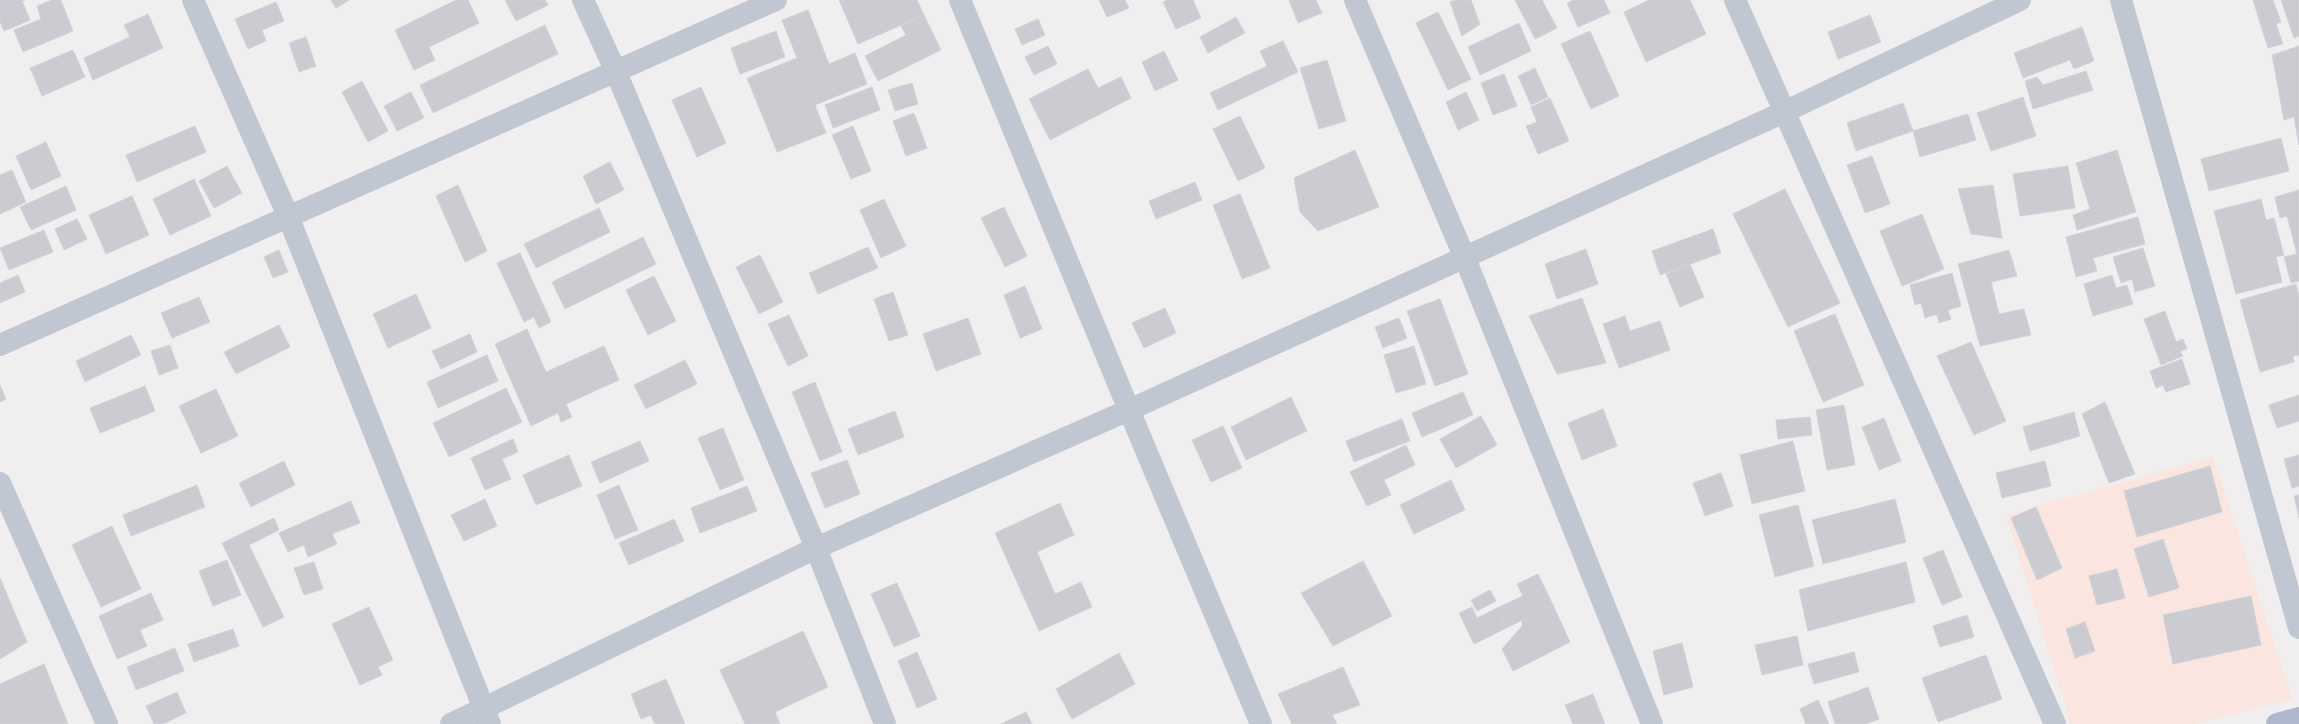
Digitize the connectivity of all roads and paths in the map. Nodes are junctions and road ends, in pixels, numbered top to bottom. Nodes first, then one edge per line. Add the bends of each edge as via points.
1 (193, 0) edge
2 (583, 0) edge
3 (776, 0) edge
4 (960, 0) edge
5 (1355, 0) edge
6 (1735, 0) edge
7 (2020, 0) edge
8 (2122, 0) edge
9 (616, 72) junction
10 (1784, 112) junction
11 (288, 216) junction
12 (1464, 256) junction
13 (0, 345) edge
14 (1128, 410) junction
15 (0, 483) edge
16 (816, 548) junction
17 (2299, 628) edge
18 (486, 717) edge
19 (2299, 718) edge
20 (108, 724) edge
21 (451, 724) edge
22 (885, 724) edge
23 (1261, 724) edge
24 (1652, 724) edge
25 (2055, 724) edge
26 (2277, 724) edge

1 - 11 street
2 - 9 street
3 - 9 street
4 - 14 street
5 - 12 street
6 - 10 street
7 - 10 street
8 - 17 street
9 - 11 street
9 - 16 street
10 - 12 street
10 - 25 street
11 - 13 street
11 - 18 street
12 - 14 street
12 - 24 street
14 - 16 street
14 - 23 street
15 - 20 street
16 - 18 street
16 - 22 street
18 - 21 street
19 - 26 main road

